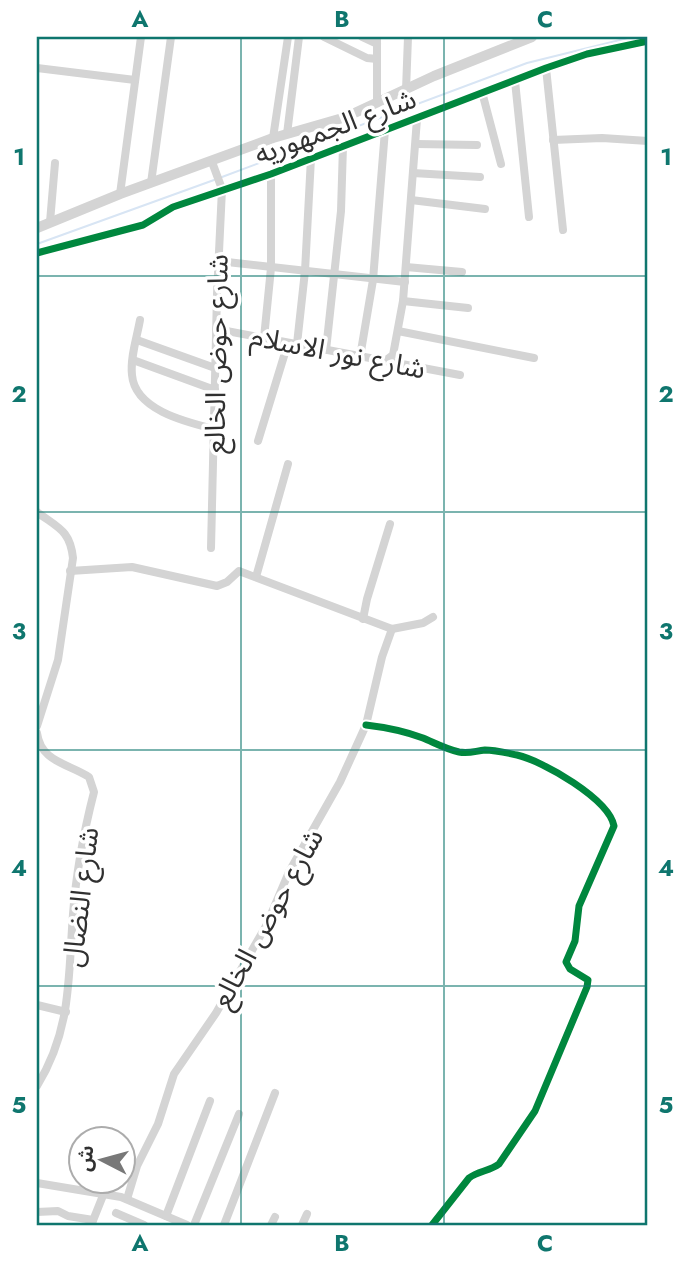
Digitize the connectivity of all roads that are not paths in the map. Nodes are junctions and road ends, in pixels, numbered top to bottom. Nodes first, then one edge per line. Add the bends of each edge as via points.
1 (141, 37) edge
2 (288, 37) edge
3 (299, 37) edge
4 (324, 37) edge
5 (362, 37) edge
6 (408, 37) edge
7 (532, 37) edge
8 (170, 38) edge
9 (377, 40) edge
10 (515, 40) edge
11 (648, 41) edge
12 (377, 59) junction
13 (37, 68) edge
14 (546, 68) junction
15 (135, 80) junction
16 (515, 81) junction
17 (406, 90) junction
18 (482, 92) junction
19 (377, 103) junction
20 (417, 119) junction
21 (385, 131) junction
22 (287, 134) junction
23 (273, 138) junction
24 (553, 140) junction
25 (648, 141) edge
26 (416, 145) junction
27 (477, 145) dead end
28 (343, 146) junction
29 (311, 158) junction
30 (55, 163) dead end
31 (501, 164) dead end
32 (213, 167) junction
33 (414, 173) junction
34 (271, 174) junction
35 (480, 177) dead end
36 (151, 183) junction
37 (220, 186) junction
38 (120, 194) junction
39 (411, 200) junction
40 (485, 209) dead end
41 (530, 217) dead end
42 (50, 222) junction
43 (37, 228) edge
44 (563, 230) dead end
45 (37, 253) edge
46 (218, 261) junction
47 (406, 267) junction
48 (271, 268) junction
49 (305, 271) junction
50 (462, 272) dead end
51 (335, 275) junction
52 (373, 279) junction
53 (405, 282) junction
54 (402, 301) junction
55 (468, 308) dead end
56 (140, 320) dead end
57 (216, 329) junction
58 (398, 331) junction
59 (264, 338) junction
60 (137, 340) junction
61 (293, 344) junction
62 (326, 350) junction
63 (360, 356) junction
64 (534, 358) dead end
65 (133, 360) junction
66 (385, 361) junction
67 (215, 368) junction
68 (460, 375) dead end
69 (215, 390) junction
70 (214, 429) junction
71 (258, 441) dead end
72 (288, 464) dead end
73 (37, 512) edge
74 (390, 524) dead end
75 (211, 548) dead end
76 (70, 570) junction
77 (256, 577) junction
78 (433, 617) dead end
79 (363, 619) junction
80 (392, 629) junction
81 (366, 725) junction
82 (37, 726) edge
83 (37, 733) edge
84 (37, 1005) edge
85 (66, 1013) junction
86 (37, 1086) edge
87 (275, 1093) dead end
88 (210, 1101) dead end
89 (239, 1114) dead end
90 (37, 1184) edge
91 (66, 1188) edge
92 (103, 1196) edge
93 (116, 1196) edge
94 (127, 1199) junction
95 (155, 1210) junction
96 (37, 1212) edge
97 (117, 1213) dead end
98 (307, 1214) dead end
99 (166, 1216) junction
100 (92, 1223) edge
101 (146, 1225) edge
102 (187, 1225) edge
103 (194, 1225) edge
104 (224, 1225) edge
105 (302, 1225) edge
106 (432, 1225) edge

1 - 15 street
2 - 23 street
3 - 22 street
4 - 12 street
5 - 9 street
6 - 17 street
7 - 10 street, شارع الجمهوريه
8 - 36 street
9 - 12 street
10 - 17 street, شارع الجمهوريه
11 - 14 street, شارع الجمهوريه
12 - 19 street
13 - 15 street
14 - 16 street, شارع الجمهوريه
14 - 24 street
15 - 38 street
16 - 18 street, شارع الجمهوريه
16 - 41 street
17 - 19 street, شارع الجمهوريه
18 - 20 street, شارع الجمهوريه
18 - 31 street
19 - 22 street, شارع الجمهوريه
20 - 21 street, شارع الجمهوريه
20 - 26 street
21 - 28 street, شارع الجمهوريه
21 - 52 street
22 - 23 street, شارع الجمهوريه
23 - 32 street, شارع الجمهوريه
24 - 25 street
24 - 44 street
26 - 27 street
26 - 33 street
28 - 29 street, شارع الجمهوريه
28 - 51 street
29 - 34 street, شارع الجمهوريه
29 - 49 street
30 - 42 street
32 - 36 street, شارع الجمهوريه
32 - 37 street, شارع حوض الخالع
33 - 35 street
33 - 39 street
34 - 37 street, شارع الجمهوريه
34 - 48 street
36 - 38 street, شارع الجمهوريه
37 - 45 street, شارع الجمهوريه via 144,225
37 - 46 street, شارع حوض الخالع
38 - 42 street, شارع الجمهوريه
39 - 40 street
39 - 47 street
42 - 43 street, شارع الجمهوريه
46 - 48 street
46 - 57 street, شارع حوض الخالع
47 - 50 street
47 - 53 street
48 - 49 street
48 - 59 street
49 - 51 street
49 - 61 street
51 - 52 street
51 - 62 street
52 - 53 street
52 - 63 street
53 - 54 street
54 - 55 street
54 - 58 street
56 - 60 street
57 - 59 street, شارع نور الاسلام
57 - 67 street, شارع حوض الخالع
58 - 64 street
58 - 66 street via 393,355
59 - 61 street, شارع نور الاسلام
60 - 65 street
60 - 67 street
61 - 62 street, شارع نور الاسلام
61 - 71 street
62 - 63 street, شارع نور الاسلام
63 - 66 street, شارع نور الاسلام
65 - 69 street
65 - 70 street via 133,381 143,400
66 - 68 street, شارع نور الاسلام
67 - 69 street, شارع حوض الخالع
69 - 70 street, شارع حوض الخالع
70 - 75 street, شارع حوض الخالع
72 - 77 street
73 - 76 street via 67,534 73,558
74 - 79 street
76 - 77 street via 132,567 217,586 239,571
76 - 82 street via 58,660
77 - 79 street
78 - 80 street
79 - 80 street
80 - 81 street, شارع حوض الخالع
81 - 94 street, شارع حوض الخالع via 266,926 174,1074
81 - 106 street via 468,754 489,751 533,760 606,809 614,826 579,906 575,941 566,962 589,983 535,1111 499,1164 469,1178
83 - 85 street, شارع النضال via 49,758 84,774 94,786 75,900
84 - 85 street
85 - 86 street, شارع النضال
87 - 104 street
88 - 99 street
89 - 103 street
90 - 91 street
92 - 100 street
93 - 94 street
94 - 95 street
95 - 99 street
95 - 101 street
96 - 100 street via 58,1211
97 - 101 street
98 - 105 street
99 - 102 street

